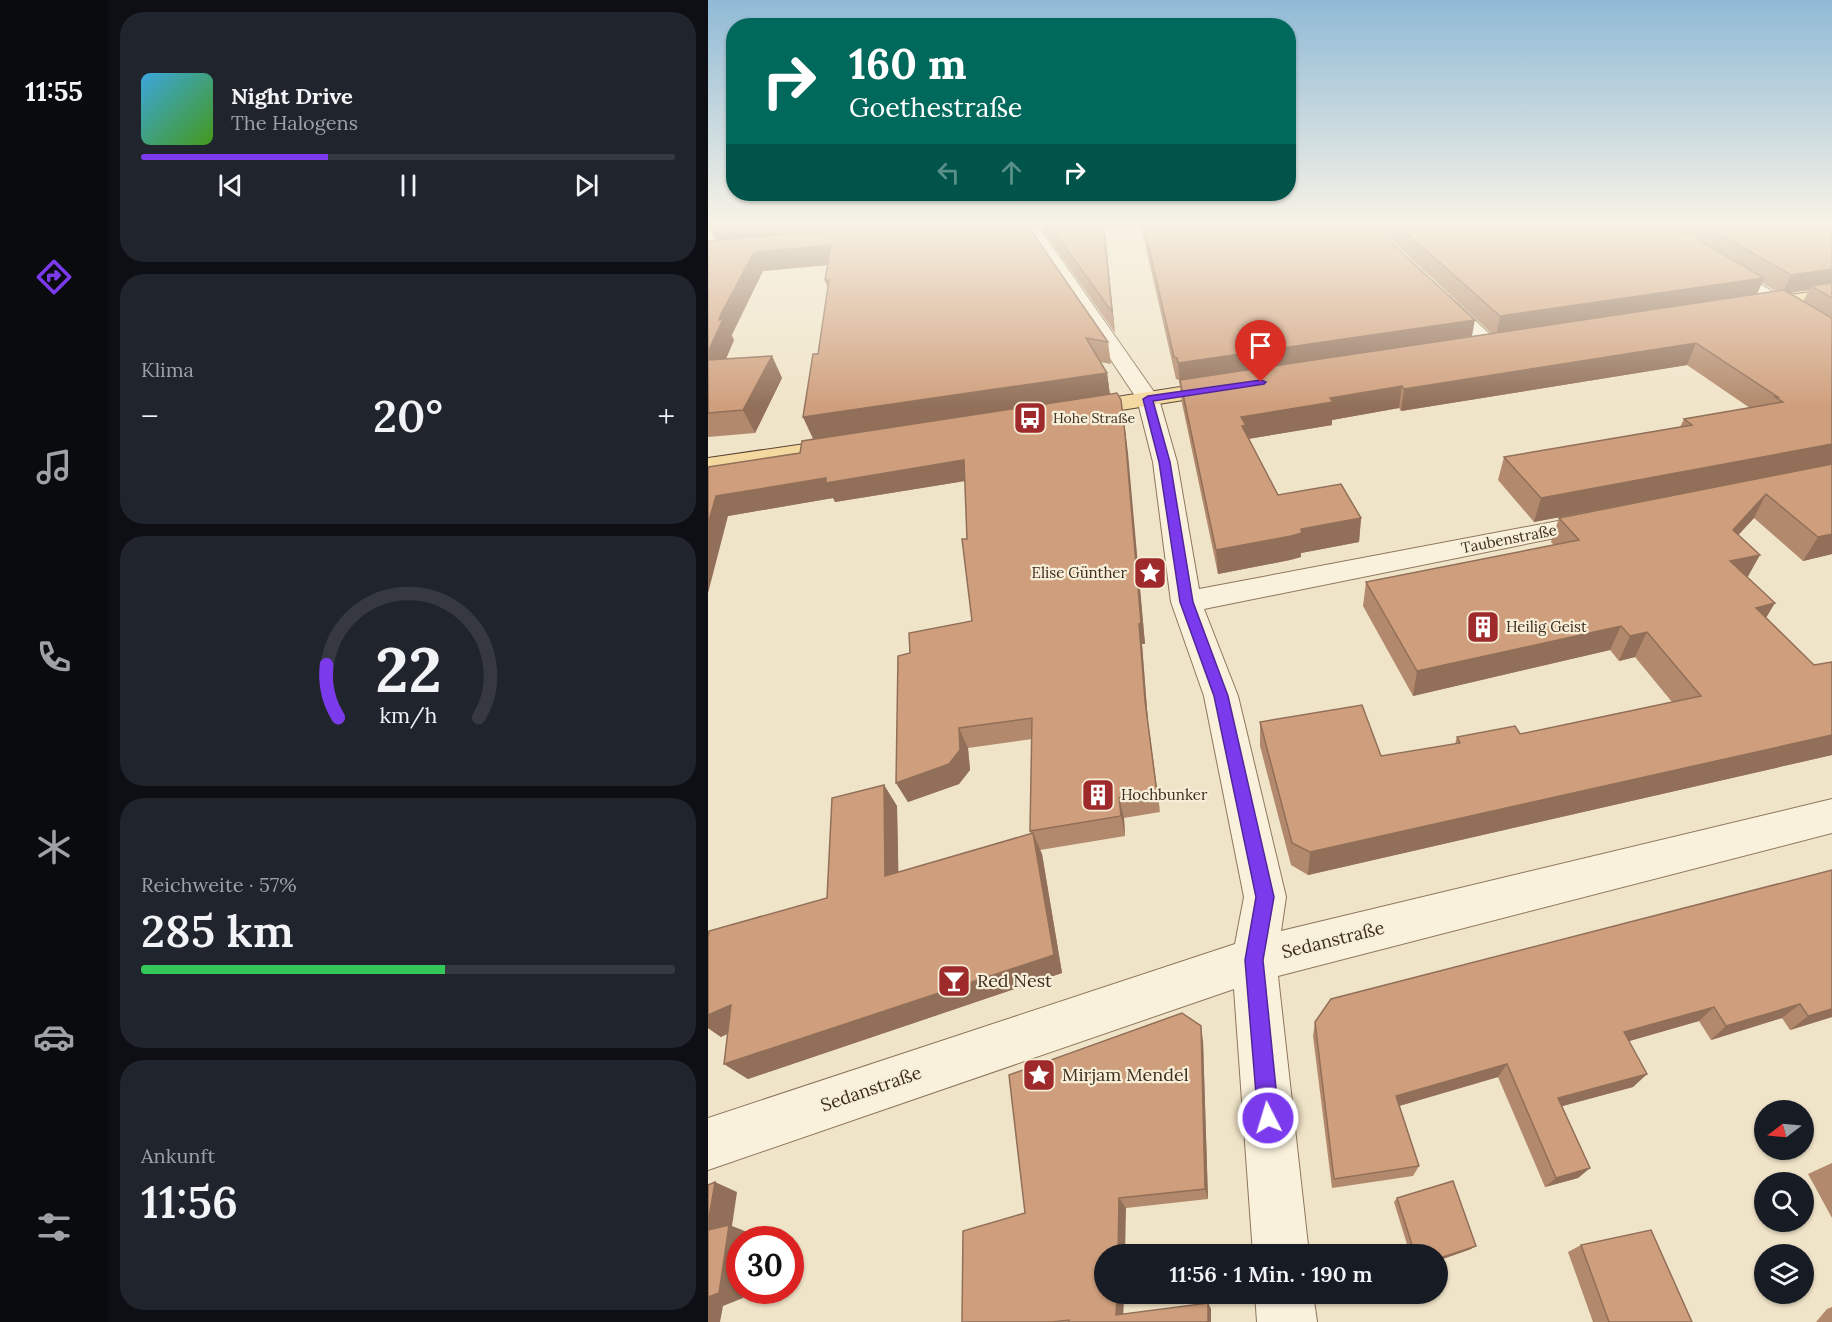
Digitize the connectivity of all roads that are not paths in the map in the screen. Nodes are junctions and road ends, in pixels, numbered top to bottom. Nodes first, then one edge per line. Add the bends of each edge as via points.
1 (1069, 284) edge
2 (1747, 284) edge
3 (1429, 287) edge
4 (1832, 294) edge
5 (1777, 302) junction
6 (1733, 309) edge
7 (1832, 335) edge
8 (1515, 343) edge
9 (1491, 346) junction
10 (1468, 350) edge
11 (1250, 384) edge
12 (1148, 399) junction
13 (1054, 414) edge
14 (869, 441) edge
15 (708, 466) edge
16 (1621, 517) edge
17 (1186, 602) junction
18 (1832, 816) edge
19 (1254, 960) junction
20 (708, 1144) edge
21 (1280, 1244) edge
22 (1285, 1304) edge
23 (1287, 1322) edge

1 - 12 street
2 - 5 street
3 - 9 street
4 - 5 main road
5 - 6 main road
5 - 7 street
8 - 9 main road
9 - 10 main road
11 - 12 main road
12 - 13 main road
12 - 17 street via 1165,462
14 - 15 main road
16 - 17 street, Taubenstraße
17 - 19 street via 1221,696 1265,897
18 - 19 street, Sedanstraße
19 - 20 street, Sedanstraße
19 - 21 street
22 - 23 street

